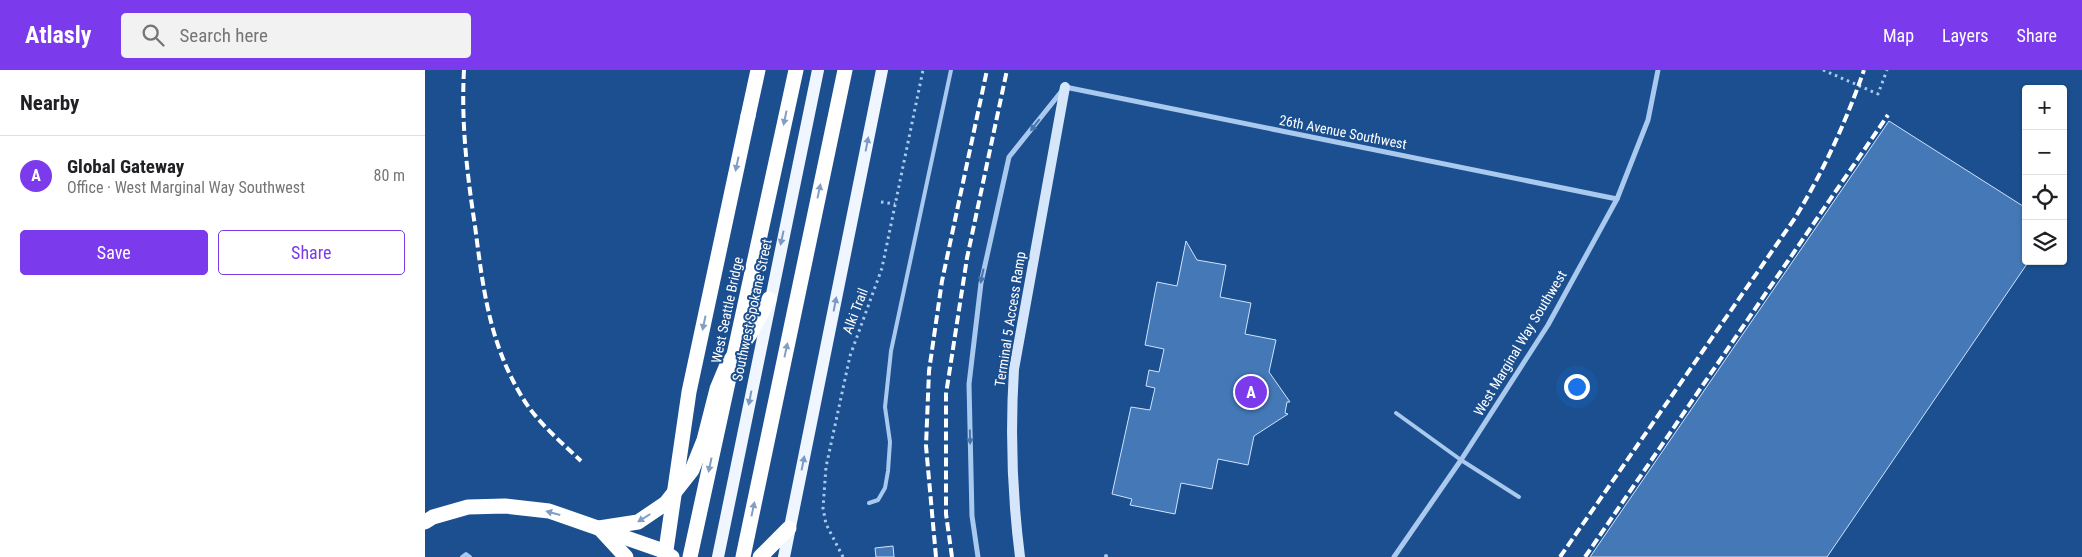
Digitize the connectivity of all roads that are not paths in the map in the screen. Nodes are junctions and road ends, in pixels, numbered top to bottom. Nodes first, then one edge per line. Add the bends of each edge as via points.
1 (759, 70) edge
2 (795, 70) edge
3 (818, 70) edge
4 (845, 70) edge
5 (882, 70) edge
6 (951, 70) edge
7 (1658, 70) edge
8 (1065, 86) junction
9 (1617, 198) junction
10 (769, 299) junction
11 (1397, 413) dead end
12 (1461, 460) junction
13 (1519, 496) dead end
14 (869, 503) dead end
15 (425, 522) edge
16 (599, 528) junction
17 (789, 528) junction
18 (462, 557) edge
19 (469, 557) edge
20 (626, 557) edge
21 (665, 557) edge
22 (672, 557) edge
23 (690, 557) edge
24 (718, 557) edge
25 (743, 557) edge
26 (760, 557) edge
27 (784, 557) edge
28 (978, 557) edge
29 (1020, 557) edge
30 (1394, 557) edge

1 -> 21 highway, bridge via 689,392
2 -> 23 highway, West Seattle Bridge, bridge
3 -> 10 main road, Southwest Spokane Street
25 -> 4 highway
17 -> 5 main road
6 - 14 lane via 891,351 885,408 890,442 889,472 878,500
7 - 9 street, West Marginal Way Southwest via 1648,120
8 - 9 street, 26th Avenue Southwest
8 -> 28 street via 1009,157 981,282 969,384 972,516
8 - 29 street, Terminal 5 Access Ramp via 1014,370 1012,481
9 - 12 street, West Marginal Way Southwest via 1548,325
10 -> 16 highway via 750,334 727,365 692,470 666,503 638,522
10 -> 24 main road, Southwest Spokane Street
11 - 12 lane
12 - 13 lane
12 - 30 street, West Marginal Way Southwest
16 -> 15 highway via 549,511 505,506 468,507
16 - 20 highway
16 - 22 highway
17 - 26 highway
17 - 27 main road
18 - 19 lane via 466,554

